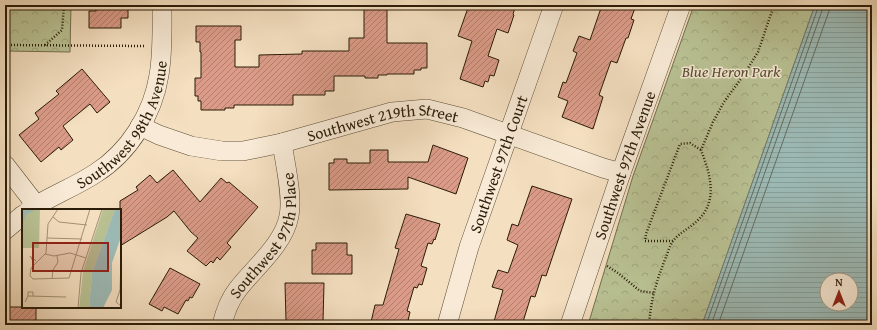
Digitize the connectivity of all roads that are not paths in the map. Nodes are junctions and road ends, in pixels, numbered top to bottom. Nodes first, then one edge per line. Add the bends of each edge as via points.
1 (162, 5) edge
2 (554, 5) edge
3 (681, 5) edge
4 (140, 126) junction
5 (508, 134) junction
6 (282, 143) junction
7 (5, 165) edge
8 (621, 173) junction
9 (29, 209) edge
10 (32, 209) edge
11 (22, 216) edge
12 (6, 227) edge
13 (222, 325) edge
14 (447, 325) edge
15 (570, 325) edge

1 - 4 street, Southwest 98th Avenue via 159,75 150,107
2 - 5 street, Southwest 97th Court
3 - 8 street, Southwest 97th Avenue
4 - 6 street, Southwest 219th Street via 175,141 213,150 243,151
4 - 10 street, Southwest 98th Avenue via 127,146 98,172
5 - 6 street, Southwest 219th Street via 448,114 420,109 392,112
5 - 8 street, Southwest 219th Street
5 - 14 street, Southwest 97th Court via 469,247
6 - 13 street, Southwest 97th Place via 290,204 288,222 274,246 234,295
7 - 9 street
8 - 15 street, Southwest 97th Avenue
11 - 12 street, Southwest 98th Avenue

